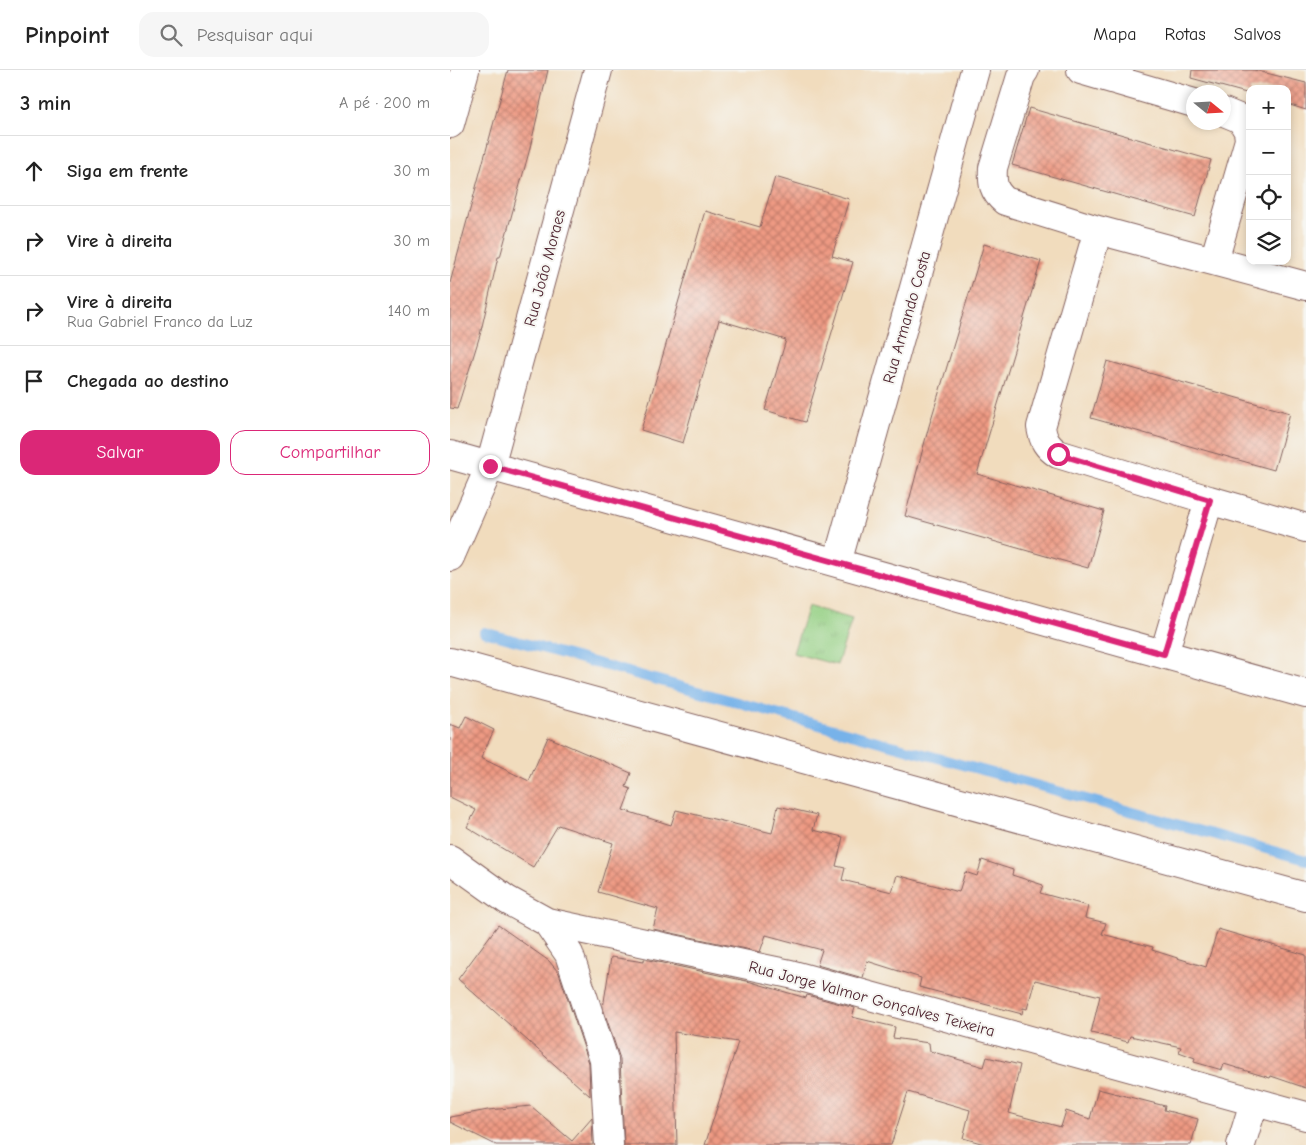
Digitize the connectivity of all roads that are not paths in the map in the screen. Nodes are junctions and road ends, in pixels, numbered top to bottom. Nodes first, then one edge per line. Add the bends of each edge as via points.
1 (464, 70) edge
2 (598, 70) edge
3 (975, 70) edge
4 (1025, 70) edge
5 (1081, 70) edge
6 (1186, 101) edge
7 (1231, 114) edge
8 (450, 124) edge
9 (1098, 230) junction
10 (1214, 262) junction
11 (1306, 286) edge
12 (450, 455) edge
13 (490, 466) junction
14 (1210, 500) junction
15 (1306, 528) edge
16 (450, 557) edge
17 (837, 563) junction
18 (1164, 654) junction
19 (450, 662) edge
20 (1306, 694) edge
21 (450, 859) edge
22 (1306, 896) edge
23 (547, 922) junction
24 (1254, 1102) junction
25 (1306, 1116) edge
26 (609, 1145) edge
27 (1241, 1145) edge

1 - 8 street
2 - 13 street, Rua João Moraes
3 - 17 street, Rua Armando Costa
4 - 9 street via 993,168 994,190 1005,201
5 - 6 street
7 - 10 street via 1241,118 1249,140
9 - 10 street
9 - 14 street via 1041,427 1045,443 1058,454
10 - 11 street
12 - 13 street
13 - 16 street, Rua João Moraes
13 - 17 street
14 - 15 street
14 - 18 street
17 - 18 street
18 - 20 street
19 - 22 street
21 - 23 street, Rua Jorge Valmor Gonçalves Teixeira via 506,900
23 - 24 street, Rua Jorge Valmor Gonçalves Teixeira via 790,974
23 - 26 street via 569,954 604,1060
24 - 25 street, Rua Jorge Valmor Gonçalves Teixeira
24 - 27 street

